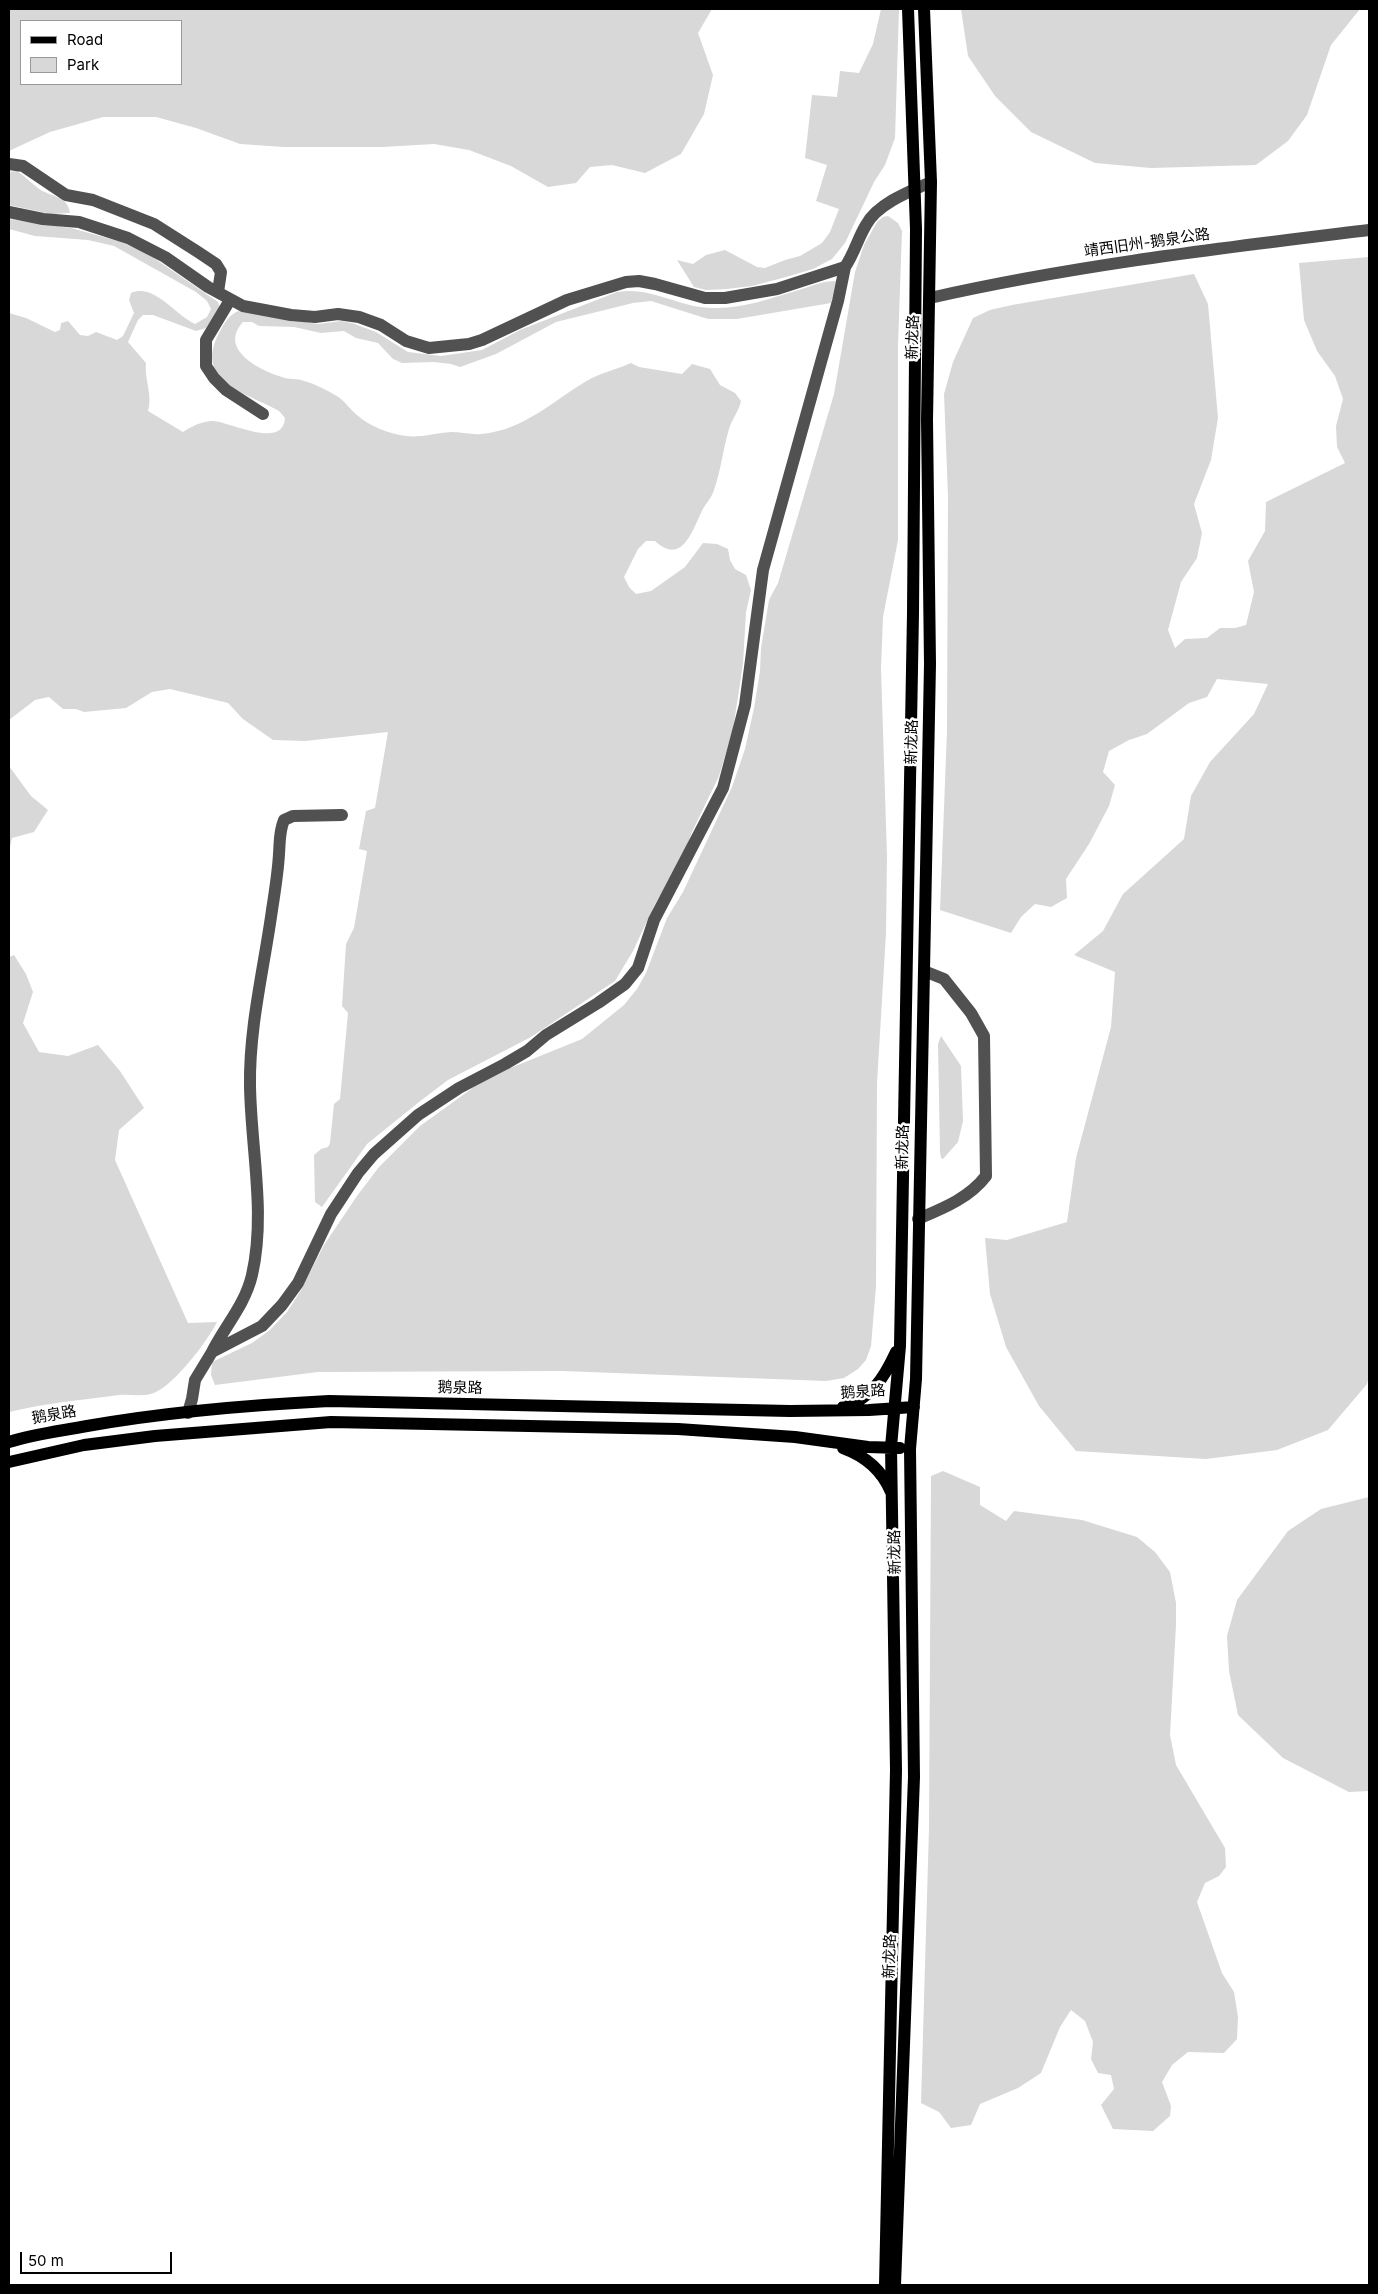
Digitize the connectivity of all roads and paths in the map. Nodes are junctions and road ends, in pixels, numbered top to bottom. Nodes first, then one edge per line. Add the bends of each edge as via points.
1 (908, 9) edge
2 (924, 9) edge
3 (9, 164) edge
4 (931, 182) junction
5 (915, 189) junction
6 (79, 198) junction
7 (9, 212) edge
8 (79, 222) junction
9 (1369, 230) edge
10 (845, 267) junction
11 (218, 292) junction
12 (930, 298) junction
13 (230, 300) junction
14 (263, 414) dead end
15 (342, 816) dead end
16 (924, 971) junction
17 (918, 1219) junction
18 (900, 1346) junction
19 (212, 1352) junction
20 (894, 1407) junction
21 (914, 1407) junction
22 (826, 1411) junction
23 (188, 1413) junction
24 (9, 1442) edge
25 (824, 1442) junction
26 (891, 1448) junction
27 (910, 1449) junction
28 (9, 1462) edge
29 (892, 1495) junction
30 (885, 2285) edge
31 (895, 2285) edge

1 - 5 main road, 新龙路
2 - 4 main road, 新龙路
3 - 6 street via 23,166 66,195
4 - 5 street
4 - 12 main road, 新龙路
5 - 10 street via 875,212 866,223
5 - 18 main road, 新龙路 via 913,613
6 - 8 street
6 - 11 street via 93,200 154,224 178,238 216,264 221,272
7 - 8 street via 43,220
8 - 11 street via 113,232 148,248
9 - 12 street, 靖西旧州-鹅泉公路 via 1017,279
10 - 13 street via 777,289 725,298 705,298 656,284 626,282 567,300 482,340 428,348 406,341 381,325 359,317 291,315 242,306
10 - 19 street via 763,570 745,705 723,788 654,920 638,968 625,984 598,1003 546,1035 527,1051 442,1098 389,1141 358,1173 331,1214 298,1283 282,1305 262,1326
11 - 13 street
12 - 16 main road, 新龙路 via 927,420 930,664
13 - 14 street via 206,340 206,366 226,390
15 - 19 street via 293,816 284,820 279,831 275,894 251,1056 258,1214 255,1254 252,1276 243,1301
16 - 17 main road, 新龙路
16 - 17 street via 944,978 984,1036 986,1176 963,1198
17 - 21 main road, 新龙路
18 - 20 main road, 新龙路
18 - 22 main road via 885,1374 866,1397
19 - 23 street via 195,1380
20 - 21 main road, 鹅泉路
20 - 22 main road, 鹅泉路
20 - 26 main road, 新龙路
21 - 27 main road, 新龙路
22 - 23 main road, 鹅泉路 via 329,1401
23 - 24 main road, 鹅泉路 via 51,1431
25 - 26 main road
25 - 28 main road via 678,1429 331,1422 155,1436 76,1447
25 - 29 main road via 863,1457 886,1482
26 - 27 main road
26 - 29 main road, 新龙路
27 - 31 main road, 新龙路 via 914,1778
29 - 30 main road, 新龙路 via 896,1770

